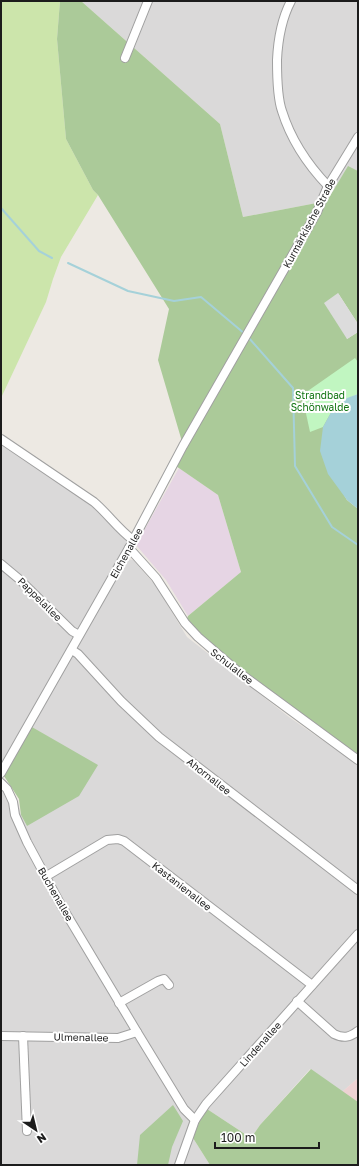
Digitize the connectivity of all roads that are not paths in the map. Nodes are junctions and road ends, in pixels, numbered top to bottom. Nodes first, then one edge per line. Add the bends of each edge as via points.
1 (148, 1) edge
2 (291, 1) edge
3 (125, 58) dead end
4 (358, 137) edge
5 (328, 186) junction
6 (248, 334) joint
7 (1, 439) edge
8 (131, 544) junction
9 (1, 564) edge
10 (79, 635) junction
11 (72, 650) junction
12 (358, 760) edge
13 (1, 773) edge
14 (1, 783) edge
15 (45, 877) junction
16 (358, 890) edge
17 (358, 934) edge
18 (169, 985) dead end
19 (312, 985) junction
20 (298, 1001) junction
21 (119, 1002) junction
22 (358, 1031) edge
23 (137, 1032) junction
24 (1, 1036) edge
25 (23, 1036) junction
26 (195, 1120) junction
27 (27, 1131) dead end
28 (179, 1165) edge

1 - 3 street
2 - 5 street via 280,29 278,44 277,74 281,110 289,131 312,169
4 - 5 street, Kurmärkische Straße
5 - 6 street, Kurmärkische Straße via 317,212
6 - 8 street, Eichenallee via 183,446
7 - 8 street, Schulallee via 94,502
8 - 10 street, Eichenallee
8 - 12 street, Schulallee via 185,623 198,637 242,674
9 - 10 street, Pappelallee
10 - 11 street, Eichenallee
11 - 13 street, Eichenallee
11 - 16 street, Ahornallee via 159,737
14 - 15 street, Buchenallee via 7,789 20,828
15 - 19 street, Kastanienallee via 107,840 124,841
15 - 21 street, Buchenallee
17 - 19 street, Lindenallee
18 - 21 street via 164,979 158,981
19 - 20 street, Lindenallee
20 - 22 street via 340,1037 351,1036
20 - 26 street, Lindenallee via 206,1104
21 - 23 street, Buchenallee
23 - 25 street, Ulmenallee via 118,1038
23 - 26 street, Buchenallee via 184,1109
24 - 25 street, Ulmenallee
25 - 27 street
26 - 28 street, Lindenallee

